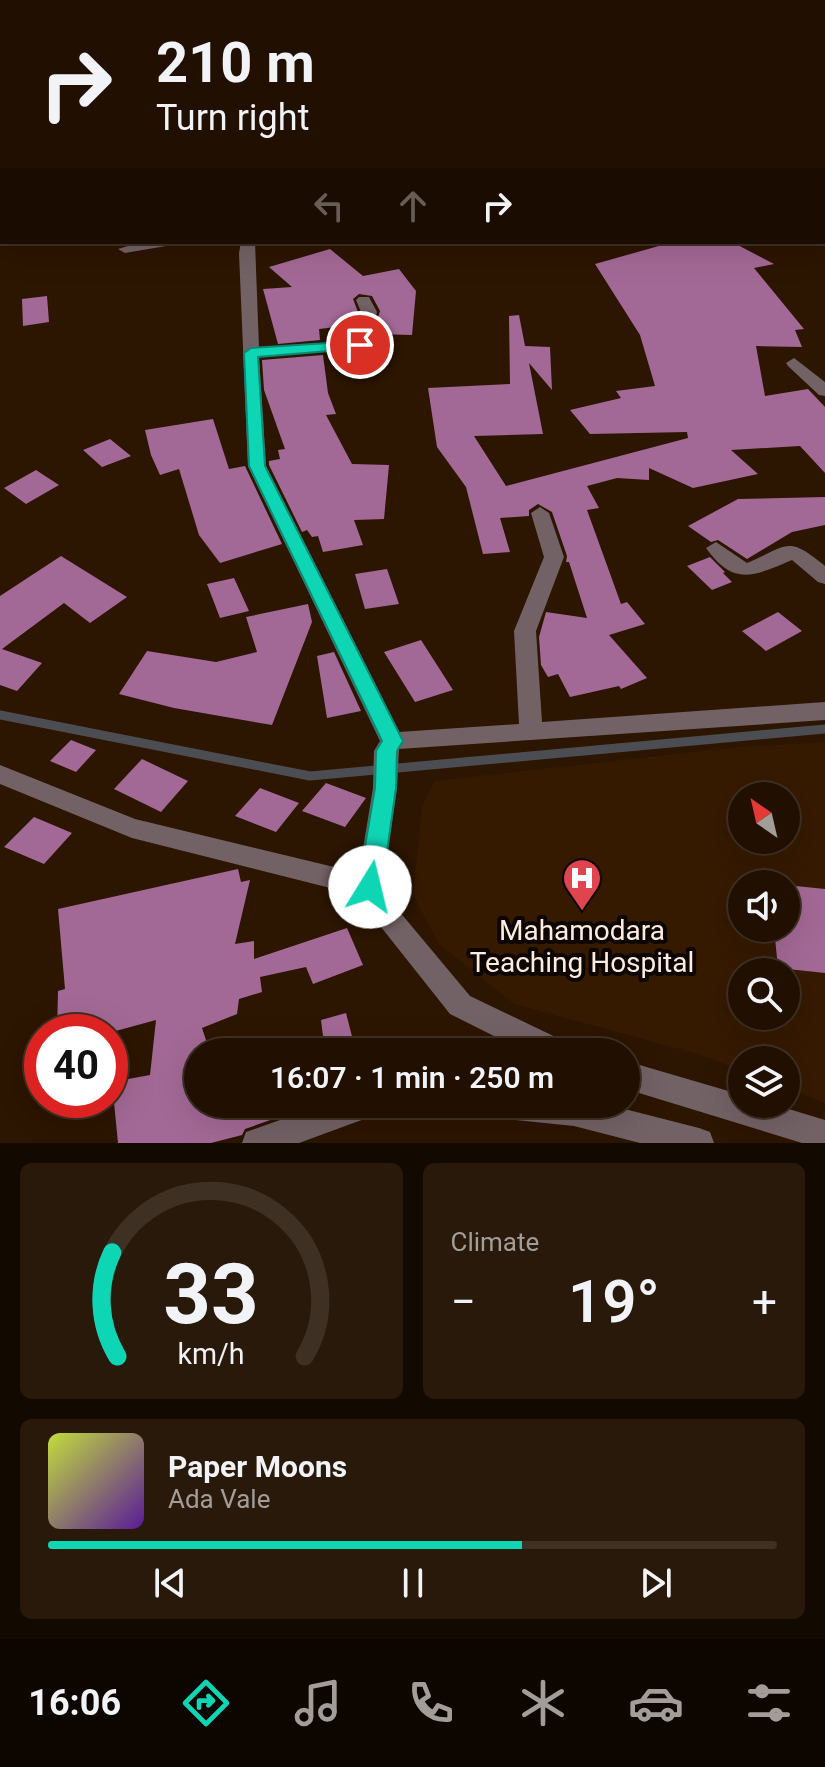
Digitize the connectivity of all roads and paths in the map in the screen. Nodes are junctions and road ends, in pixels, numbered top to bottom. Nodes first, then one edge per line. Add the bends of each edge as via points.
1 (154, 244) edge
2 (248, 244) edge
3 (125, 249) dead end
4 (364, 300) dead end
5 (251, 353) junction
6 (794, 363) dead end
7 (825, 391) edge
8 (540, 513) dead end
9 (716, 548) dead end
10 (825, 577) edge
11 (825, 711) edge
12 (531, 730) junction
13 (389, 746) junction
14 (0, 774) edge
15 (370, 887) junction
16 (527, 1038) edge
17 (640, 1079) edge
18 (328, 1118) edge
19 (601, 1118) edge
20 (825, 1135) edge
21 (257, 1143) edge
22 (699, 1143) edge

1 - 3 street
2 - 5 street
4 - 5 street via 369,312 360,345
5 - 13 street via 257,466
6 - 7 street
8 - 12 street via 554,557 525,631
9 - 10 street via 740,569 749,570 794,551
11 - 12 street via 729,722
12 - 13 street
13 - 15 street
14 - 15 street via 132,828
15 - 16 street via 460,1005
17 - 20 street
18 - 21 street
19 - 22 street

